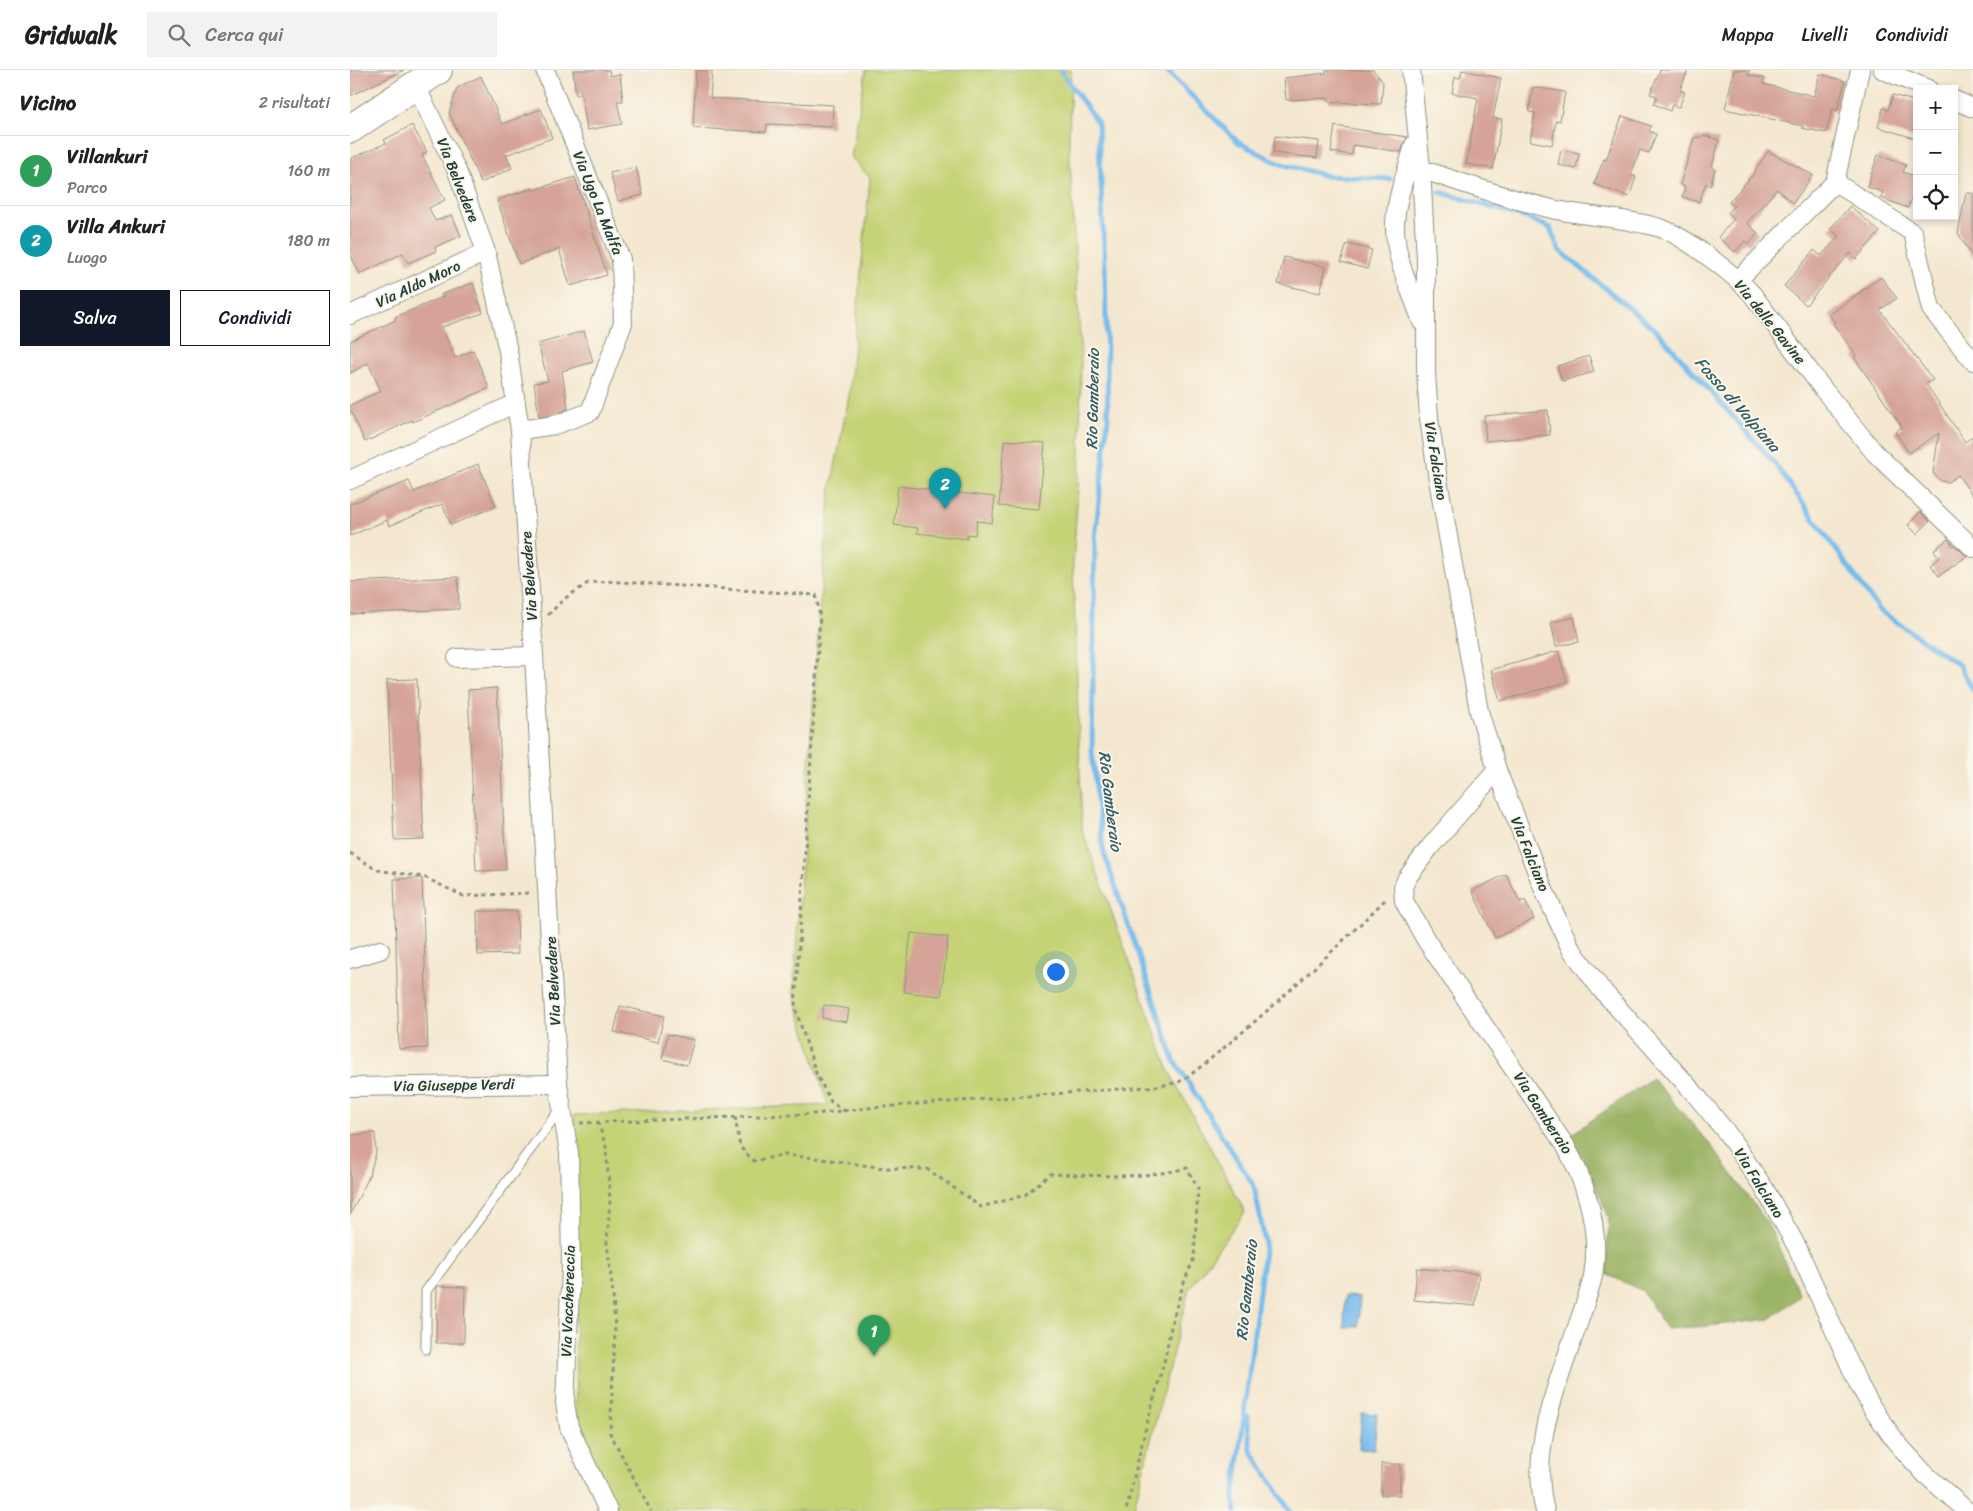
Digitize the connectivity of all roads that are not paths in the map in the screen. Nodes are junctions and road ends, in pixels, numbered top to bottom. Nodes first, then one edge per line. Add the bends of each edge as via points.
1 (545, 70) edge
2 (1411, 70) edge
3 (1860, 70) edge
4 (1883, 70) edge
5 (423, 77) edge
6 (1919, 85) edge
7 (1958, 102) edge
8 (1973, 108) edge
9 (350, 129) edge
10 (1417, 136) junction
11 (1421, 169) junction
12 (1835, 182) junction
13 (486, 252) junction
14 (1739, 279) junction
15 (350, 315) edge
16 (1426, 332) junction
17 (1973, 361) edge
18 (516, 403) junction
19 (520, 430) junction
20 (350, 480) edge
21 (1973, 548) edge
22 (534, 656) junction
23 (457, 658) dead end
24 (1497, 770) junction
25 (380, 950) dead end
26 (350, 959) edge
27 (558, 1084) junction
28 (350, 1087) edge
29 (564, 1115) junction
30 (426, 1348) dead end
31 (608, 1511) edge
32 (1545, 1511) edge
33 (1967, 1511) edge

1 - 19 street, Via Ugo La Malfa via 621,258 623,323 590,412 555,425
2 - 10 street, Via Falciano
3 - 12 street
4 - 6 street
5 - 9 main road
5 - 13 street, Via Belvedere
7 - 8 street
10 - 11 street, Via Falciano
10 - 16 street via 1397,209 1395,230 1402,267
11 - 14 street, Via delle Gavine via 1553,209 1662,228
11 - 16 street, Via Falciano
12 - 14 street
12 - 17 street via 1913,233 1931,309
13 - 15 street, Via Aldo Moro
13 - 18 street, Via Belvedere
14 - 21 street, Via delle Gavine via 1875,453
16 - 24 street, Via Falciano via 1429,418 1438,480 1479,711
18 - 19 street, Via Belvedere
18 - 20 street
19 - 22 street, Via Belvedere
22 - 23 street
22 - 27 street, Via Belvedere
24 - 32 street, Via Gamberaio via 1430,848 1407,878 1402,893 1426,940 1565,1145 1583,1183 1593,1220 1593,1276 1552,1400 1542,1444 1541,1486
24 - 33 street, Via Falciano via 1571,949 1601,989 1727,1133 1764,1188 1797,1247 1858,1383 1873,1409 1896,1442 1925,1474
25 - 26 street
27 - 28 street, Via Giuseppe Verdi
27 - 29 street, Via Vacchereccia
29 - 30 lane via 426,1291
29 - 31 street, Via Vacchereccia via 569,1153 571,1267 565,1403 569,1427

